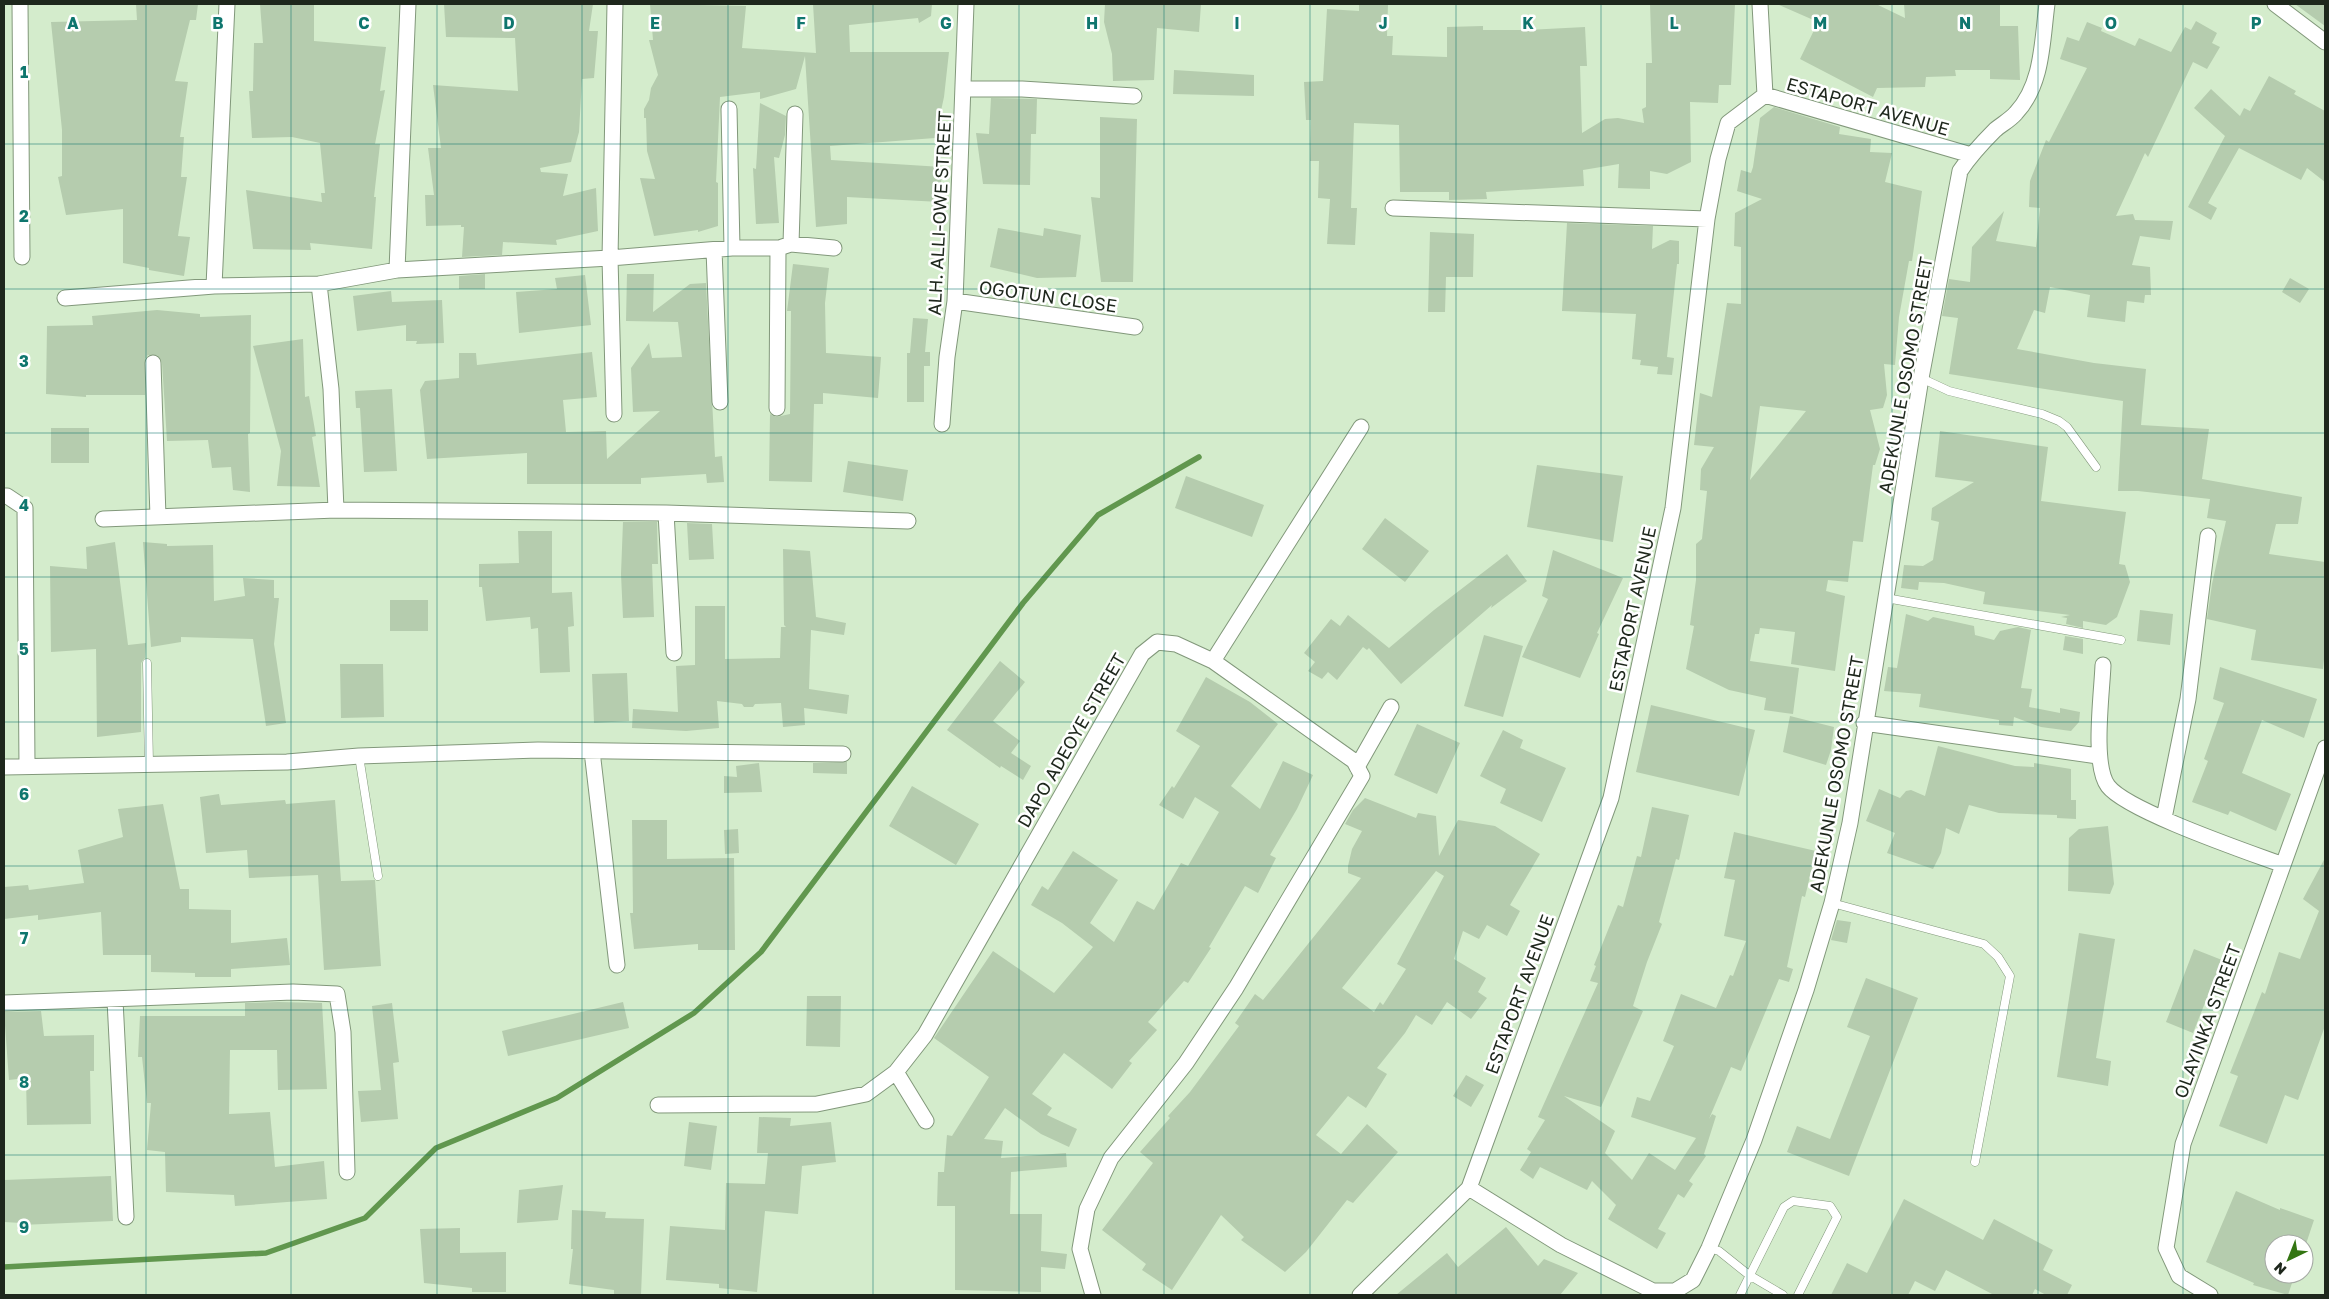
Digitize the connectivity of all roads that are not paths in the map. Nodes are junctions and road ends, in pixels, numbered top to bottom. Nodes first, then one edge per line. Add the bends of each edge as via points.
1 (20, 4) edge
2 (228, 4) edge
3 (408, 4) edge
4 (614, 4) edge
5 (966, 4) edge
6 (1760, 4) edge
7 (2047, 4) edge
8 (2275, 4) edge
9 (2325, 42) edge
10 (964, 89) junction
11 (1765, 95) junction
12 (1134, 96) dead end
13 (729, 109) dead end
14 (795, 114) dead end
15 (1970, 155) junction
16 (1393, 208) dead end
17 (1707, 220) junction
18 (784, 246) junction
19 (732, 248) junction
20 (834, 248) dead end
21 (714, 250) junction
22 (22, 257) dead end
23 (610, 258) junction
24 (397, 270) junction
25 (319, 284) junction
26 (214, 286) junction
27 (65, 298) dead end
28 (955, 301) junction
29 (1135, 327) dead end
30 (153, 363) dead end
31 (1921, 378) junction
32 (720, 402) dead end
33 (777, 408) dead end
34 (614, 414) dead end
35 (942, 424) dead end
36 (1361, 427) dead end
37 (2096, 467) dead end
38 (4, 496) edge
39 (336, 510) junction
40 (666, 513) junction
41 (158, 517) junction
42 (103, 519) dead end
43 (908, 521) dead end
44 (2208, 536) dead end
45 (1886, 598) junction
46 (2121, 640) dead end
47 (674, 652) dead end
48 (1213, 661) junction
49 (147, 663) dead end
50 (2103, 665) dead end
51 (1390, 707) dead end
52 (1864, 723) junction
53 (2325, 748) edge
54 (592, 751) junction
55 (842, 754) dead end
56 (359, 756) junction
57 (2098, 756) junction
58 (149, 764) junction
59 (27, 766) junction
60 (4, 767) edge
61 (1357, 767) junction
62 (2164, 818) junction
63 (2282, 865) junction
64 (378, 876) dead end
65 (1832, 903) junction
66 (618, 964) dead end
67 (115, 1000) junction
68 (4, 1003) edge
69 (896, 1072) junction
70 (658, 1105) dead end
71 (926, 1121) dead end
72 (1975, 1162) dead end
73 (347, 1172) dead end
74 (1469, 1188) junction
75 (126, 1217) dead end
76 (1709, 1248) junction
77 (1749, 1275) junction
78 (1092, 1295) edge
79 (1360, 1295) edge
80 (1740, 1295) edge
81 (1783, 1295) edge
82 (1798, 1295) edge
83 (2210, 1295) edge

1 - 22 street
2 - 26 street
3 - 24 street
4 - 23 street
5 - 10 street, ALH. ALLI-OWE STREET
6 - 11 street
7 - 15 street, ADEKUNLE OSOMO STREET via 2038,72 2031,92 2016,114
8 - 9 street
10 - 12 street
10 - 28 street, ALH. ALLI-OWE STREET
11 - 15 street, ESTAPORT AVENUE
11 - 17 street, ESTAPORT AVENUE via 1728,123
13 - 19 street
14 - 18 street
15 - 31 street, ADEKUNLE OSOMO STREET via 1960,171
16 - 17 street
17 - 74 street, ESTAPORT AVENUE via 1673,508 1610,798
18 - 19 street
18 - 20 street
18 - 33 street
19 - 21 street
21 - 23 street
21 - 32 street
23 - 24 street
23 - 34 street
24 - 25 street
25 - 26 street
25 - 39 street via 331,389
26 - 27 street
28 - 29 street, OGOTUN CLOSE
28 - 35 street, ALH. ALLI-OWE STREET
30 - 41 street
31 - 37 lane via 1949,391 2042,414 2058,421 2067,427
31 - 45 street, ADEKUNLE OSOMO STREET
36 - 48 street
38 - 59 street via 25,508
39 - 40 street
39 - 41 street
40 - 43 street
40 - 47 street
41 - 42 street
44 - 62 street via 2188,699
45 - 46 lane
45 - 52 street, ADEKUNLE OSOMO STREET
48 - 61 street, DAPO ADEOYE STREET via 1354,761
48 - 69 street, DAPO ADEOYE STREET via 1176,644 1157,642 1142,654 925,1035
49 - 58 lane
50 - 57 street
51 - 61 street
52 - 57 street
52 - 65 street, ADEKUNLE OSOMO STREET via 1850,823
53 - 63 street, OLAYINKA STREET
54 - 55 street
54 - 56 street
54 - 66 street
56 - 58 street via 287,762
56 - 64 lane
57 - 62 street via 2108,786 2130,802
58 - 59 street
59 - 60 street
61 - 78 street via 1362,776 1353,795 1236,988 1186,1063 1111,1158 1087,1209 1080,1249
62 - 63 street
63 - 83 street, OLAYINKA STREET via 2183,1144 2166,1248 2179,1276
65 - 72 lane via 1984,944 1998,957 2010,976
65 - 76 street, ADEKUNLE OSOMO STREET via 1806,990 1754,1140
67 - 68 street
67 - 73 street via 293,992 337,994 342,1032
67 - 75 street
69 - 70 street, DAPO ADEOYE STREET via 866,1094 817,1104
69 - 71 street
74 - 76 street, ADEKUNLE OSOMO STREET via 1561,1245 1653,1291 1675,1291 1693,1280
74 - 79 street, ESTAPORT AVENUE
76 - 77 lane via 1719,1251
77 - 80 lane
77 - 81 lane
77 - 82 lane via 1779,1212 1788,1203 1830,1206 1837,1217

